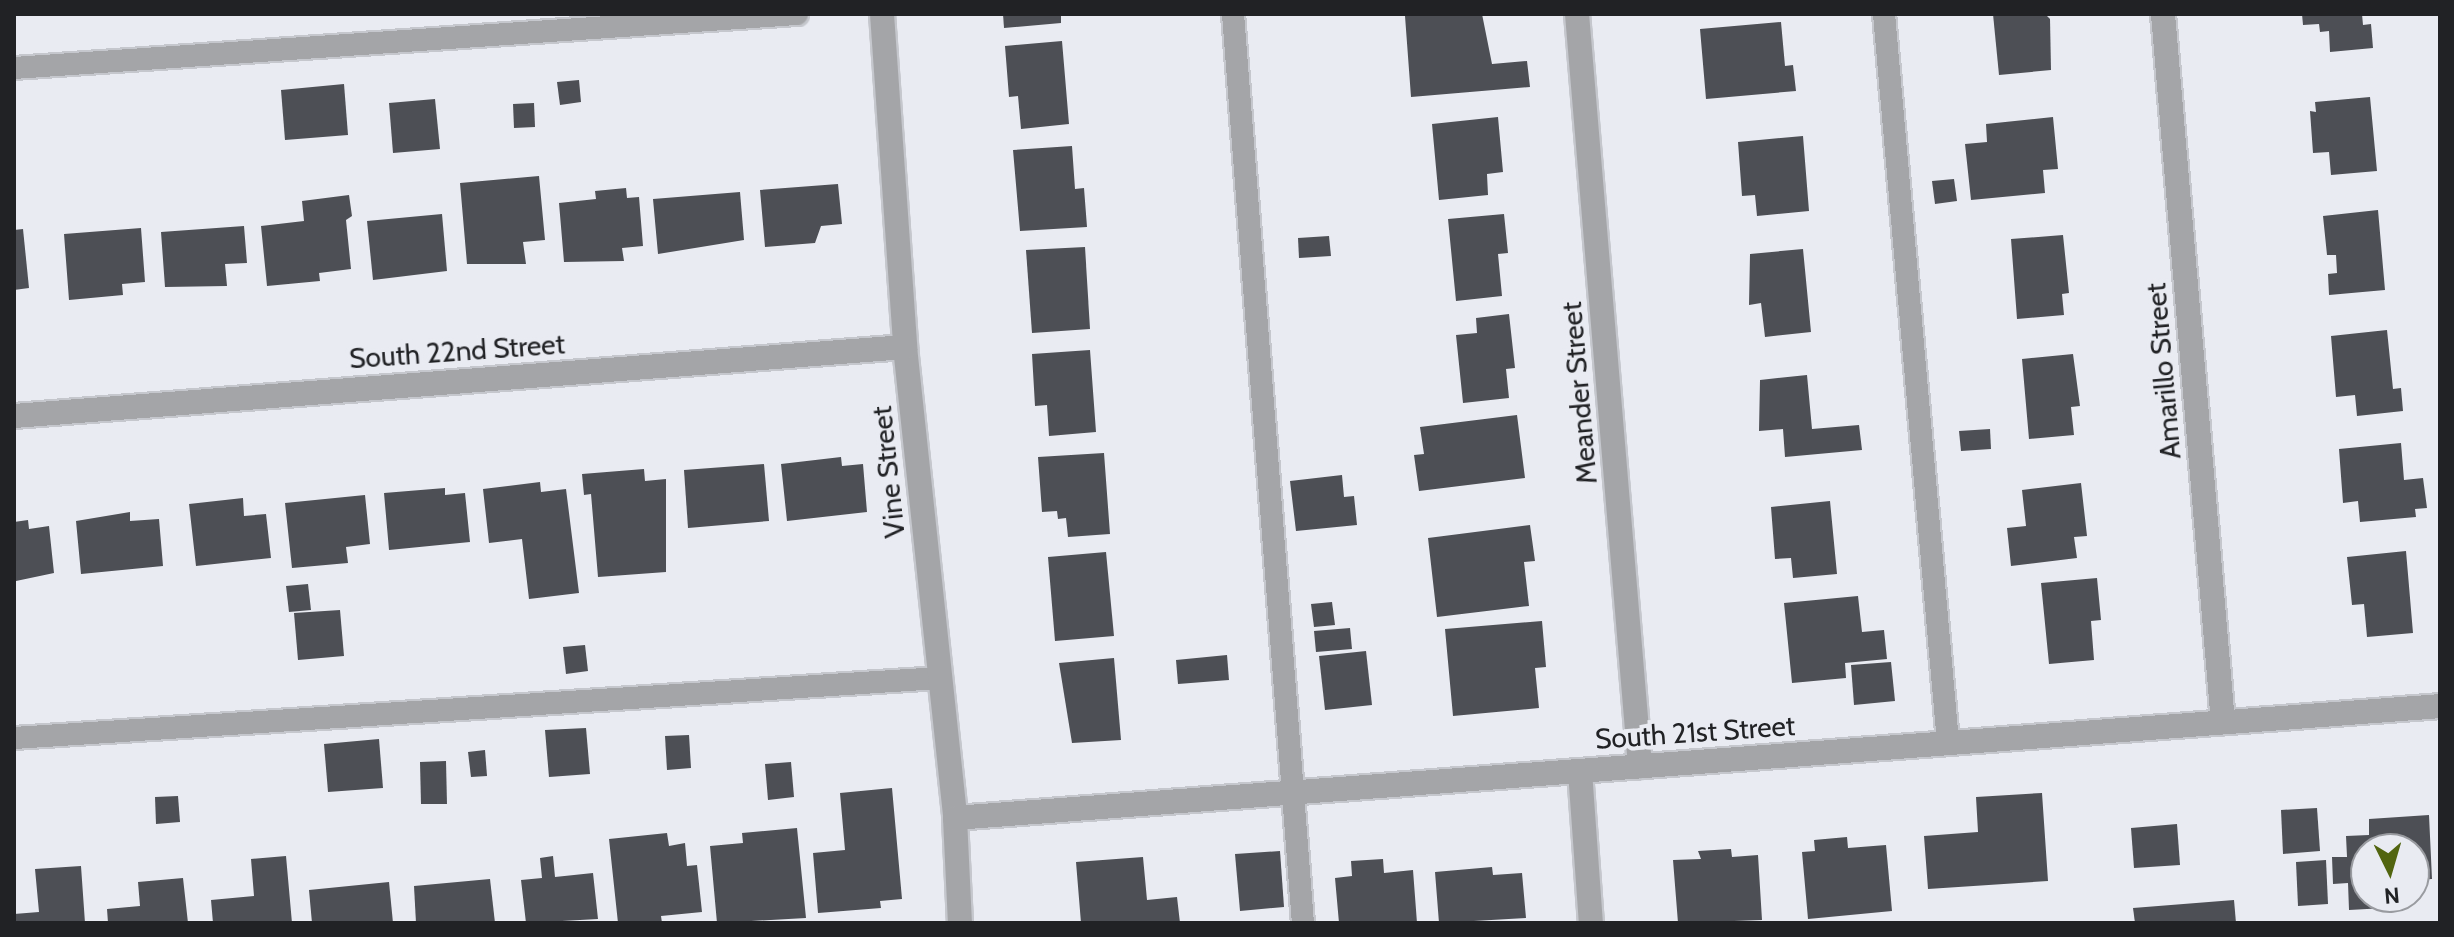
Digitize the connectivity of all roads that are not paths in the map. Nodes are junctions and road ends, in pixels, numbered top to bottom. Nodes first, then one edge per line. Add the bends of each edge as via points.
1 (797, 14) edge
2 (882, 14) edge
3 (1233, 14) edge
4 (1577, 14) edge
5 (1884, 14) edge
6 (2163, 14) edge
7 (14, 68) edge
8 (905, 347) junction
9 (14, 416) edge
10 (940, 678) junction
11 (2440, 706) edge
12 (2223, 722) junction
13 (14, 738) edge
14 (1948, 743) junction
15 (1640, 766) junction
16 (1580, 771) junction
17 (1294, 792) junction
18 (955, 818) junction
19 (960, 923) edge
20 (1303, 923) edge
21 (1591, 923) edge

1 - 7 lane
2 - 8 street, Vine Street
3 - 17 lane
4 - 15 street, Meander Street
5 - 14 lane
6 - 12 street, Amarillo Street
8 - 9 street, South 22nd Street
8 - 10 street, Vine Street
10 - 13 lane
10 - 18 street, Vine Street
11 - 12 street, South 21st Street
12 - 14 street, South 21st Street
14 - 15 street, South 21st Street
15 - 16 street, South 21st Street
16 - 17 street, South 21st Street
16 - 21 street
17 - 18 street, South 21st Street
17 - 20 lane
18 - 19 street, Vine Street

